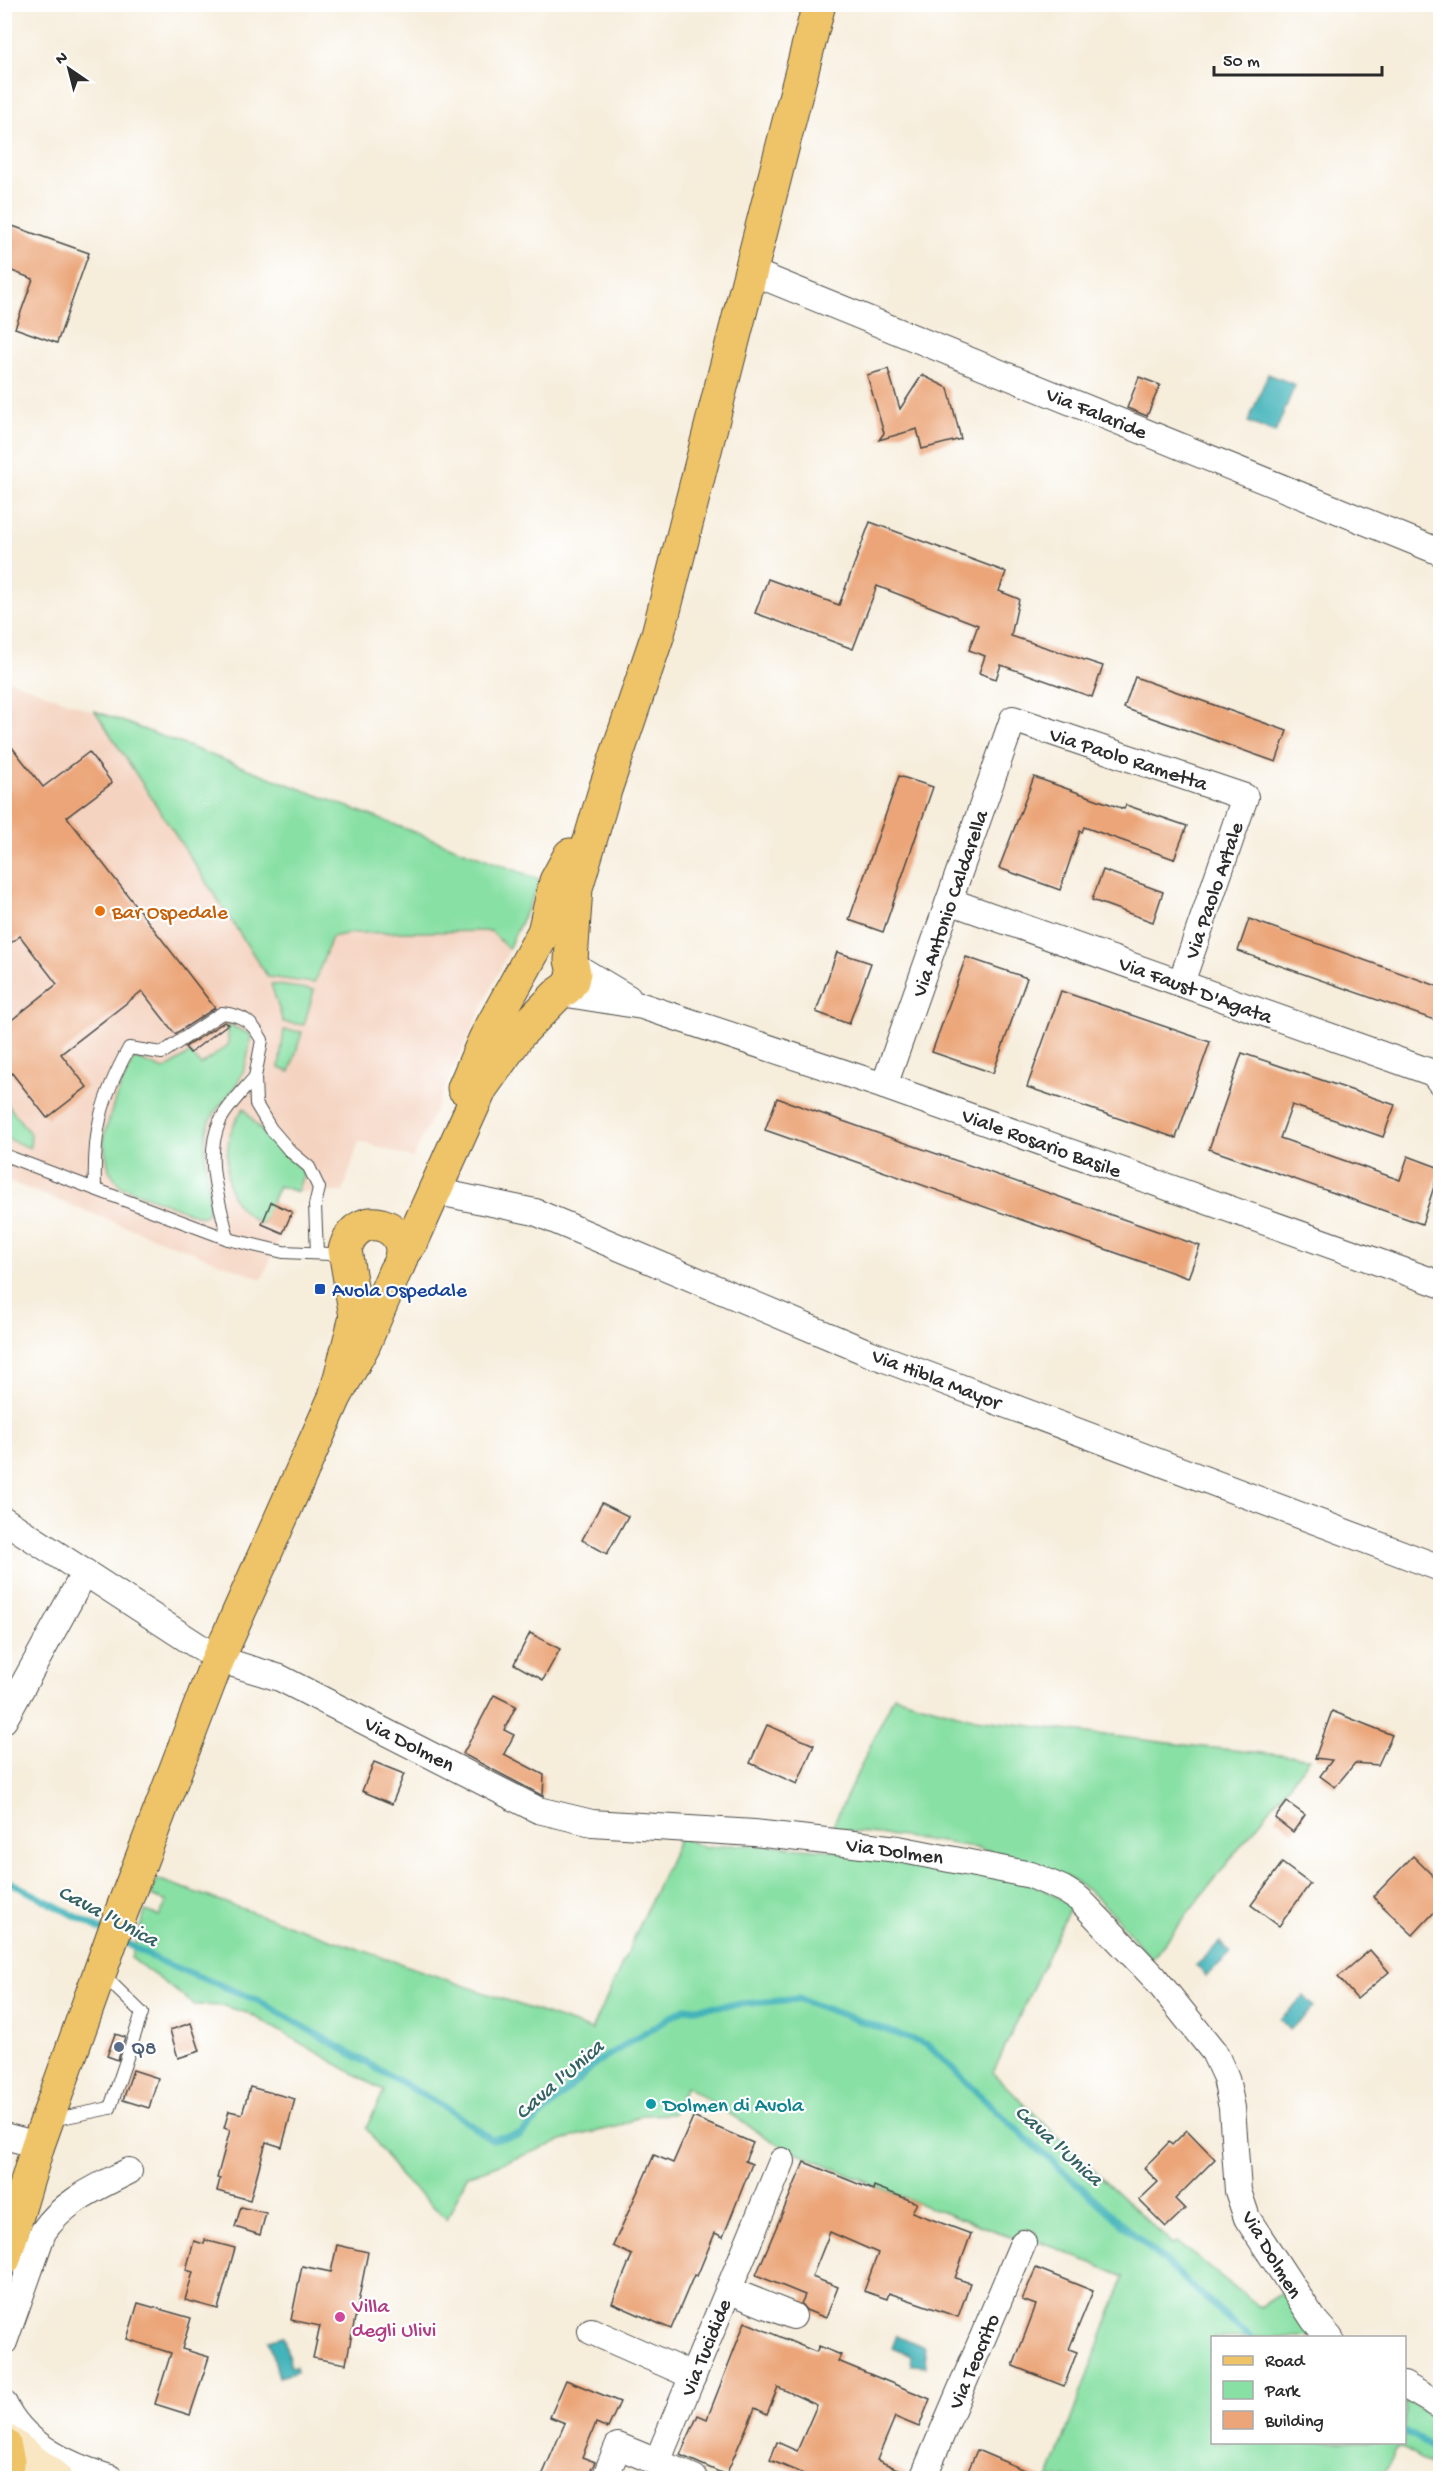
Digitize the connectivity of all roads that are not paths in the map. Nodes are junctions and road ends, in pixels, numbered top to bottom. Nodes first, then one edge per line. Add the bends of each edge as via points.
1 (819, 4) edge
2 (752, 272) junction
3 (1440, 552) edge
4 (1013, 719) joint
5 (605, 790) junction
6 (1245, 797) joint
7 (949, 901) junction
8 (528, 960) junction
9 (565, 978) junction
10 (1181, 984) junction
11 (255, 1077) junction
12 (1440, 1082) edge
13 (884, 1086) junction
14 (4, 1155) edge
15 (95, 1189) junction
16 (434, 1191) junction
17 (380, 1224) junction
18 (228, 1239) junction
19 (337, 1260) junction
20 (398, 1263) junction
21 (1440, 1284) edge
22 (335, 1397) junction
23 (4, 1520) edge
24 (1440, 1568) edge
25 (85, 1572) junction
26 (218, 1659) junction
27 (4, 1720) edge
28 (103, 1963) junction
29 (43, 2133) junction
30 (4, 2136) edge
31 (782, 2161) dead end
32 (129, 2171) dead end
33 (1023, 2242) dead end
34 (4, 2259) edge
35 (728, 2290) junction
36 (793, 2316) dead end
37 (591, 2331) dead end
38 (1329, 2336) edge
39 (4, 2342) edge
40 (693, 2376) junction
41 (1406, 2386) edge
42 (4, 2403) edge
43 (1440, 2406) edge
44 (4, 2439) edge
45 (4, 2444) edge
46 (657, 2462) junction
47 (4, 2475) edge
48 (55, 2478) edge
49 (111, 2478) edge
50 (605, 2478) edge
51 (694, 2478) edge
52 (923, 2478) edge

1 - 2 main road
2 - 3 street, Via Falaride
2 - 5 main road via 658,634
4 - 6 street, Via Paolo Rametta
4 - 7 street, Via Antonio Caldarella
5 - 8 main road via 556,881 544,932
5 - 9 main road via 576,888
6 - 10 street, Via Paolo Artale
7 - 10 street, Via Faust D'Agata
7 - 13 street, Via Antonio Caldarella
8 - 9 main road via 536,951 550,947 562,951
8 - 17 main road via 485,1040 412,1198
9 - 13 street, Viale Rosario Basile
9 - 16 main road via 481,1088
10 - 12 street, Via Faust D'Agata via 1432,1073
11 - 15 lane via 262,1040 249,1021 238,1015 222,1013 162,1053 129,1048 101,1111 94,1150
11 - 18 lane via 221,1120 213,1144 213,1170
11 - 19 lane via 256,1104 271,1129 309,1167 319,1188 315,1205
13 - 21 street, Viale Rosario Basile
14 - 15 lane
15 - 18 lane
16 - 20 main road
16 - 24 street, Via Hibla Mayor via 535,1212 869,1353
17 - 19 main road via 360,1226 352,1232
17 - 20 main road via 397,1235 401,1244
18 - 19 lane
19 - 20 main road via 362,1279 371,1281 380,1280
19 - 22 main road via 356,1317
20 - 22 main road via 364,1344
22 - 26 main road
23 - 25 street, Via Dolmen
25 - 26 street, Via Dolmen
25 - 27 street
26 - 28 main road
26 - 38 street, Via Dolmen via 280,1678 538,1810 592,1823 754,1833 898,1849 1030,1875 1063,1889 1079,1899 1154,1977 1214,2052 1226,2078 1232,2108 1238,2191 1247,2218 1314,2320
28 - 29 main road
28 - 29 lane via 142,2013 110,2108
29 - 30 street
29 - 34 main road
31 - 35 street, Via Tucidide
32 - 39 street via 73,2200 53,2217 43,2232
33 - 52 street, Via Teocrito
35 - 36 street
35 - 40 street, Via Tucidide
37 - 40 street
40 - 46 street, Via Tucidide
41 - 43 street
42 - 49 street via 19,2428 39,2445 68,2463
44 - 48 street
45 - 47 main road via 8,2461
46 - 50 street via 618,2446
46 - 51 street

